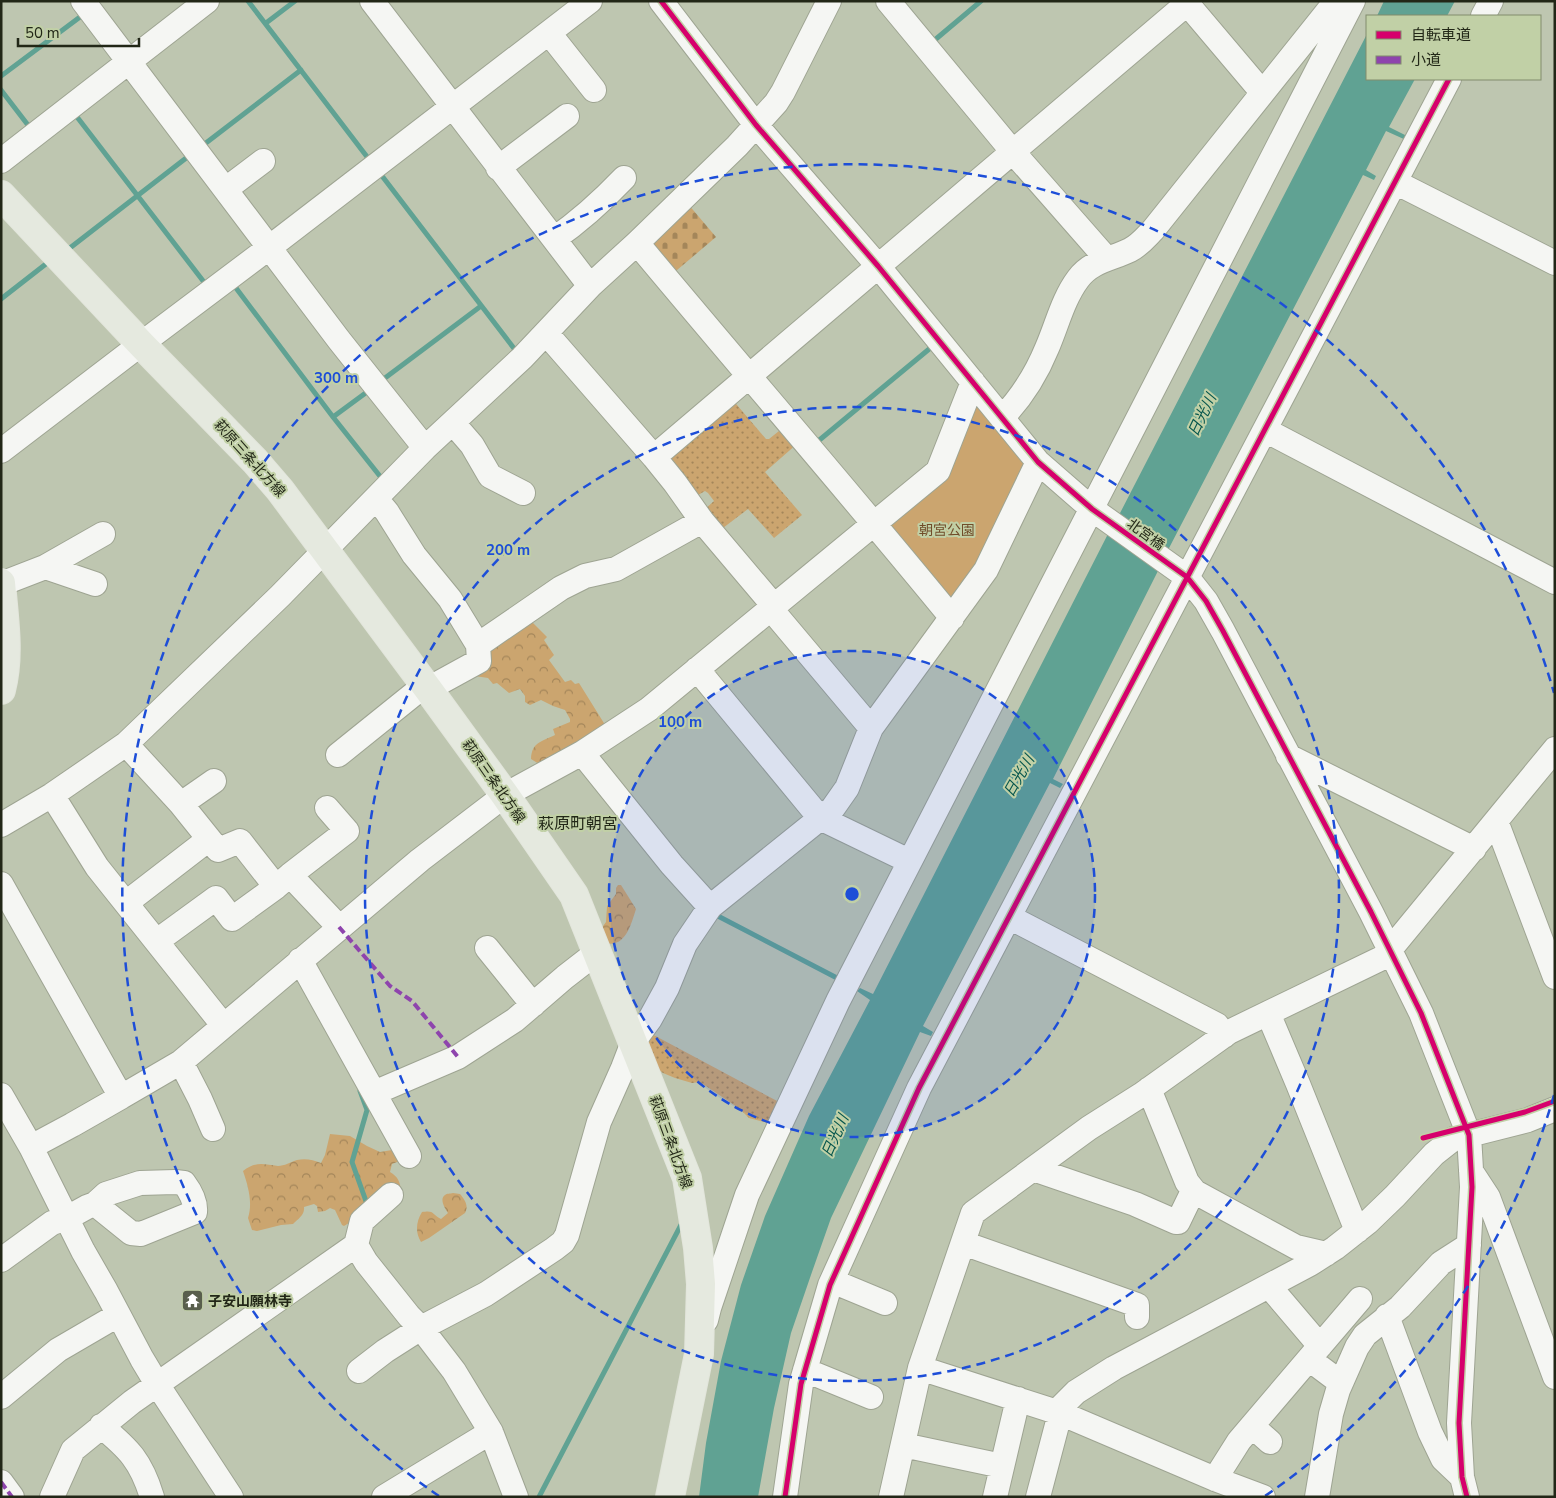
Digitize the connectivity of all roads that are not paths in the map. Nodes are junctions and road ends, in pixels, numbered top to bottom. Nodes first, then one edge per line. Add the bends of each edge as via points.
1 (83, 1) edge
2 (207, 1) edge
3 (372, 1) edge
4 (590, 1) edge
5 (661, 1) edge
6 (829, 1) edge
7 (888, 1) edge
8 (1336, 1) edge
9 (1353, 1) edge
10 (1491, 1) edge
11 (1187, 2) edge
12 (1484, 15) edge
13 (549, 33) junction
14 (128, 61) junction
15 (1448, 80) edge
16 (594, 90) dead end
17 (1262, 92) junction
18 (452, 107) junction
19 (566, 116) dead end
20 (756, 124) junction
21 (1013, 152) junction
22 (1, 161) edge
23 (263, 161) dead end
24 (498, 168) junction
25 (624, 178) dead end
26 (1395, 182) junction
27 (226, 189) junction
28 (1, 195) edge
29 (554, 239) junction
30 (637, 244) junction
31 (270, 248) junction
32 (1106, 258) junction
33 (1555, 263) edge
34 (878, 266) junction
35 (590, 286) junction
36 (546, 333) junction
37 (141, 344) junction
38 (748, 376) junction
39 (973, 382) junction
40 (1002, 418) junction
41 (453, 422) junction
42 (1265, 430) junction
43 (425, 448) junction
44 (1, 452) edge
45 (654, 457) junction
46 (1038, 462) junction
47 (523, 493) dead end
48 (376, 499) junction
49 (1092, 509) junction
50 (702, 521) junction
51 (874, 523) junction
52 (103, 534) dead end
53 (324, 550) junction
54 (45, 567) junction
55 (1187, 577) junction
56 (1555, 582) edge
57 (1, 584) edge
58 (95, 584) dead end
59 (771, 609) junction
60 (952, 618) junction
61 (478, 645) junction
62 (697, 669) junction
63 (427, 687) junction
64 (1, 690) edge
65 (871, 728) junction
66 (1555, 736) edge
67 (126, 744) junction
68 (1555, 749) edge
69 (582, 752) junction
70 (338, 755) dead end
71 (1288, 756) junction
72 (214, 781) dead end
73 (52, 795) junction
74 (505, 795) junction
75 (181, 804) junction
76 (327, 808) dead end
77 (820, 818) junction
78 (1496, 822) junction
79 (1, 825) edge
80 (209, 839) junction
81 (1469, 846) junction
82 (909, 861) junction
83 (283, 881) junction
84 (1, 884) edge
85 (126, 903) junction
86 (710, 908) junction
87 (1009, 917) junction
88 (339, 927) junction
89 (157, 941) junction
90 (1388, 945) junction
91 (487, 948) dead end
92 (596, 954) junction
93 (300, 960) junction
94 (1555, 977) edge
95 (533, 1004) junction
96 (1268, 1013) junction
97 (223, 1025) junction
98 (1224, 1036) junction
99 (633, 1042) junction
100 (181, 1062) junction
101 (1149, 1089) junction
102 (374, 1093) junction
103 (1, 1096) edge
104 (121, 1097) junction
105 (1555, 1110) edge
106 (213, 1129) dead end
107 (1469, 1135) junction
108 (31, 1147) junction
109 (410, 1156) dead end
110 (1032, 1169) junction
111 (1471, 1170) junction
112 (1194, 1191) junction
113 (391, 1195) dead end
114 (95, 1204) dead end
115 (67, 1218) junction
116 (1356, 1231) junction
117 (963, 1243) junction
118 (356, 1245) junction
119 (1469, 1245) junction
120 (1326, 1254) junction
121 (1, 1260) edge
122 (832, 1281) junction
123 (1269, 1286) junction
124 (1360, 1299) dead end
125 (885, 1303) dead end
126 (118, 1315) junction
127 (1388, 1316) junction
128 (1137, 1317) dead end
129 (421, 1328) junction
130 (1314, 1353) junction
131 (699, 1354) junction
132 (920, 1368) junction
133 (805, 1370) junction
134 (359, 1371) dead end
135 (1555, 1377) edge
136 (1342, 1383) junction
137 (157, 1384) junction
138 (1, 1397) edge
139 (871, 1397) dead end
140 (1018, 1399) junction
141 (1060, 1413) junction
142 (101, 1426) junction
143 (1252, 1426) junction
144 (491, 1432) junction
145 (1270, 1442) dead end
146 (903, 1445) junction
147 (1002, 1466) junction
148 (1215, 1479) junction
149 (1, 1482) edge
150 (1465, 1487) edge
151 (12, 1497) edge
152 (52, 1497) edge
153 (152, 1497) edge
154 (230, 1497) edge
155 (384, 1497) edge
156 (516, 1497) edge
157 (670, 1497) edge
158 (785, 1497) edge
159 (891, 1497) edge
160 (995, 1497) edge
161 (1038, 1497) edge
162 (1263, 1497) edge
163 (1317, 1497) edge

1 - 14 street
2 - 14 street
3 - 18 street
4 - 13 street
5 - 20 street, 北宮橋
6 - 20 street via 783,92
7 - 21 street
8 - 17 street
9 - 49 street
10 - 12 street
11 - 17 street
11 - 21 street
13 - 16 street
13 - 18 street
14 - 22 street
14 - 27 street
15 - 26 street
17 - 32 street via 1142,242
18 - 24 street
18 - 31 street
19 - 24 street
20 - 30 street
20 - 34 street, 北宮橋
21 - 32 street
21 - 34 street
23 - 27 street
24 - 29 street
25 - 29 street via 578,222
26 - 33 street
26 - 42 street
27 - 31 street
28 - 37 main road, 萩原三条北方線
29 - 35 street
30 - 35 street
30 - 38 street
31 - 37 street
31 - 43 street
32 - 40 street via 1083,272 1076,281 1036,374 1020,399
34 - 38 street
34 - 39 street, 北宮橋
35 - 36 street
36 - 41 street
36 - 45 street
37 - 44 street
37 - 53 main road, 萩原三条北方線 via 255,460
38 - 45 street
38 - 51 street
39 - 40 street, 北宮橋
39 - 51 street via 938,471
40 - 46 street, 北宮橋
41 - 43 street
41 - 47 street via 472,445 490,476
42 - 55 street
42 - 56 street
43 - 48 street
45 - 50 street
46 - 49 street, 北宮橋
46 - 60 street via 986,570
48 - 53 street
48 - 61 street via 414,556 450,599
49 - 55 street, 北宮橋
49 - 82 street
50 - 59 street via 768,599
50 - 61 street via 616,569 585,576 561,588
51 - 59 street
51 - 60 street
52 - 54 street
53 - 63 main road, 萩原三条北方線
53 - 67 street
54 - 57 street
54 - 58 street
55 - 71 street, 北宮橋 via 1223,631
55 - 87 street
57 - 64 main road via 6,649
59 - 62 street
59 - 65 street
60 - 65 street
61 - 63 street via 479,661
62 - 69 street via 649,708
62 - 77 street
63 - 70 street
63 - 74 main road, 萩原三条北方線
65 - 77 street via 847,788 833,808
66 - 81 street
67 - 73 street
67 - 75 street
68 - 78 street
69 - 74 street
69 - 86 street via 672,866
71 - 81 street
71 - 90 street, 北宮橋
72 - 75 street
73 - 79 street
73 - 85 street via 97,867
74 - 88 street
74 - 92 main road, 萩原三条北方線 via 574,895
75 - 80 street
76 - 83 street via 346,831
77 - 82 street
77 - 86 street
78 - 81 street
78 - 94 street
80 - 83 street via 218,850 240,841
80 - 85 street
81 - 90 street
82 - 131 street via 838,1001 747,1195 709,1308
83 - 88 street
83 - 89 street via 232,919 216,898
84 - 104 street
85 - 89 street
86 - 99 street via 685,944 667,988
87 - 98 street via 1217,1025
87 - 122 street via 919,1088
88 - 93 street
89 - 97 street
90 - 96 street via 1384,957
90 - 107 street, 北宮橋 via 1421,1013
91 - 95 street
92 - 95 street
92 - 99 main road, 萩原三条北方線
93 - 97 street
93 - 102 street
95 - 102 street via 515,1020 458,1057
96 - 98 street
96 - 116 street
97 - 100 street
98 - 101 street
99 - 129 street via 599,1122 568,1235 563,1242 486,1294
99 - 131 main road, 萩原三条北方線 via 687,1178 701,1284
100 - 104 street
100 - 106 street
101 - 110 street
101 - 112 street via 1187,1182
102 - 109 street
103 - 108 street
104 - 108 street
105 - 107 street
107 - 111 street, 北宮橋
107 - 116 street via 1453,1139 1434,1154
108 - 115 street
110 - 112 street via 1135,1204 1176,1222
110 - 117 street via 973,1212
111 - 119 street, 北宮橋
111 - 135 street via 1488,1197
112 - 120 street via 1296,1246
113 - 118 street via 362,1221
114 - 115 street
115 - 121 street via 52,1222
115 - 126 street
116 - 120 street
117 - 128 street via 1137,1305
117 - 132 street
118 - 129 street via 371,1269
118 - 137 street
119 - 127 street via 1441,1263 1413,1295
119 - 150 street, 北宮橋 via 1459,1423
120 - 123 street
122 - 125 street
122 - 133 street
123 - 130 street
123 - 141 street via 1114,1368 1076,1392 1062,1406
124 - 130 street
126 - 137 street
126 - 138 street via 58,1350
127 - 136 street via 1365,1335
127 - 150 street via 1430,1432 1443,1459
129 - 134 street
129 - 144 street via 454,1371
130 - 136 street
130 - 143 street
131 - 157 main road, 萩原三条北方線
132 - 140 street
132 - 146 street
133 - 139 street
133 - 158 street
136 - 163 street via 1331,1414
137 - 142 street
137 - 154 street
140 - 141 street
140 - 147 street
141 - 148 street
141 - 161 street
142 - 152 street via 73,1450
142 - 153 street via 133,1455
143 - 145 street
143 - 148 street
144 - 155 street
144 - 156 street
146 - 147 street
146 - 159 street
147 - 160 street
148 - 162 street
149 - 151 street

